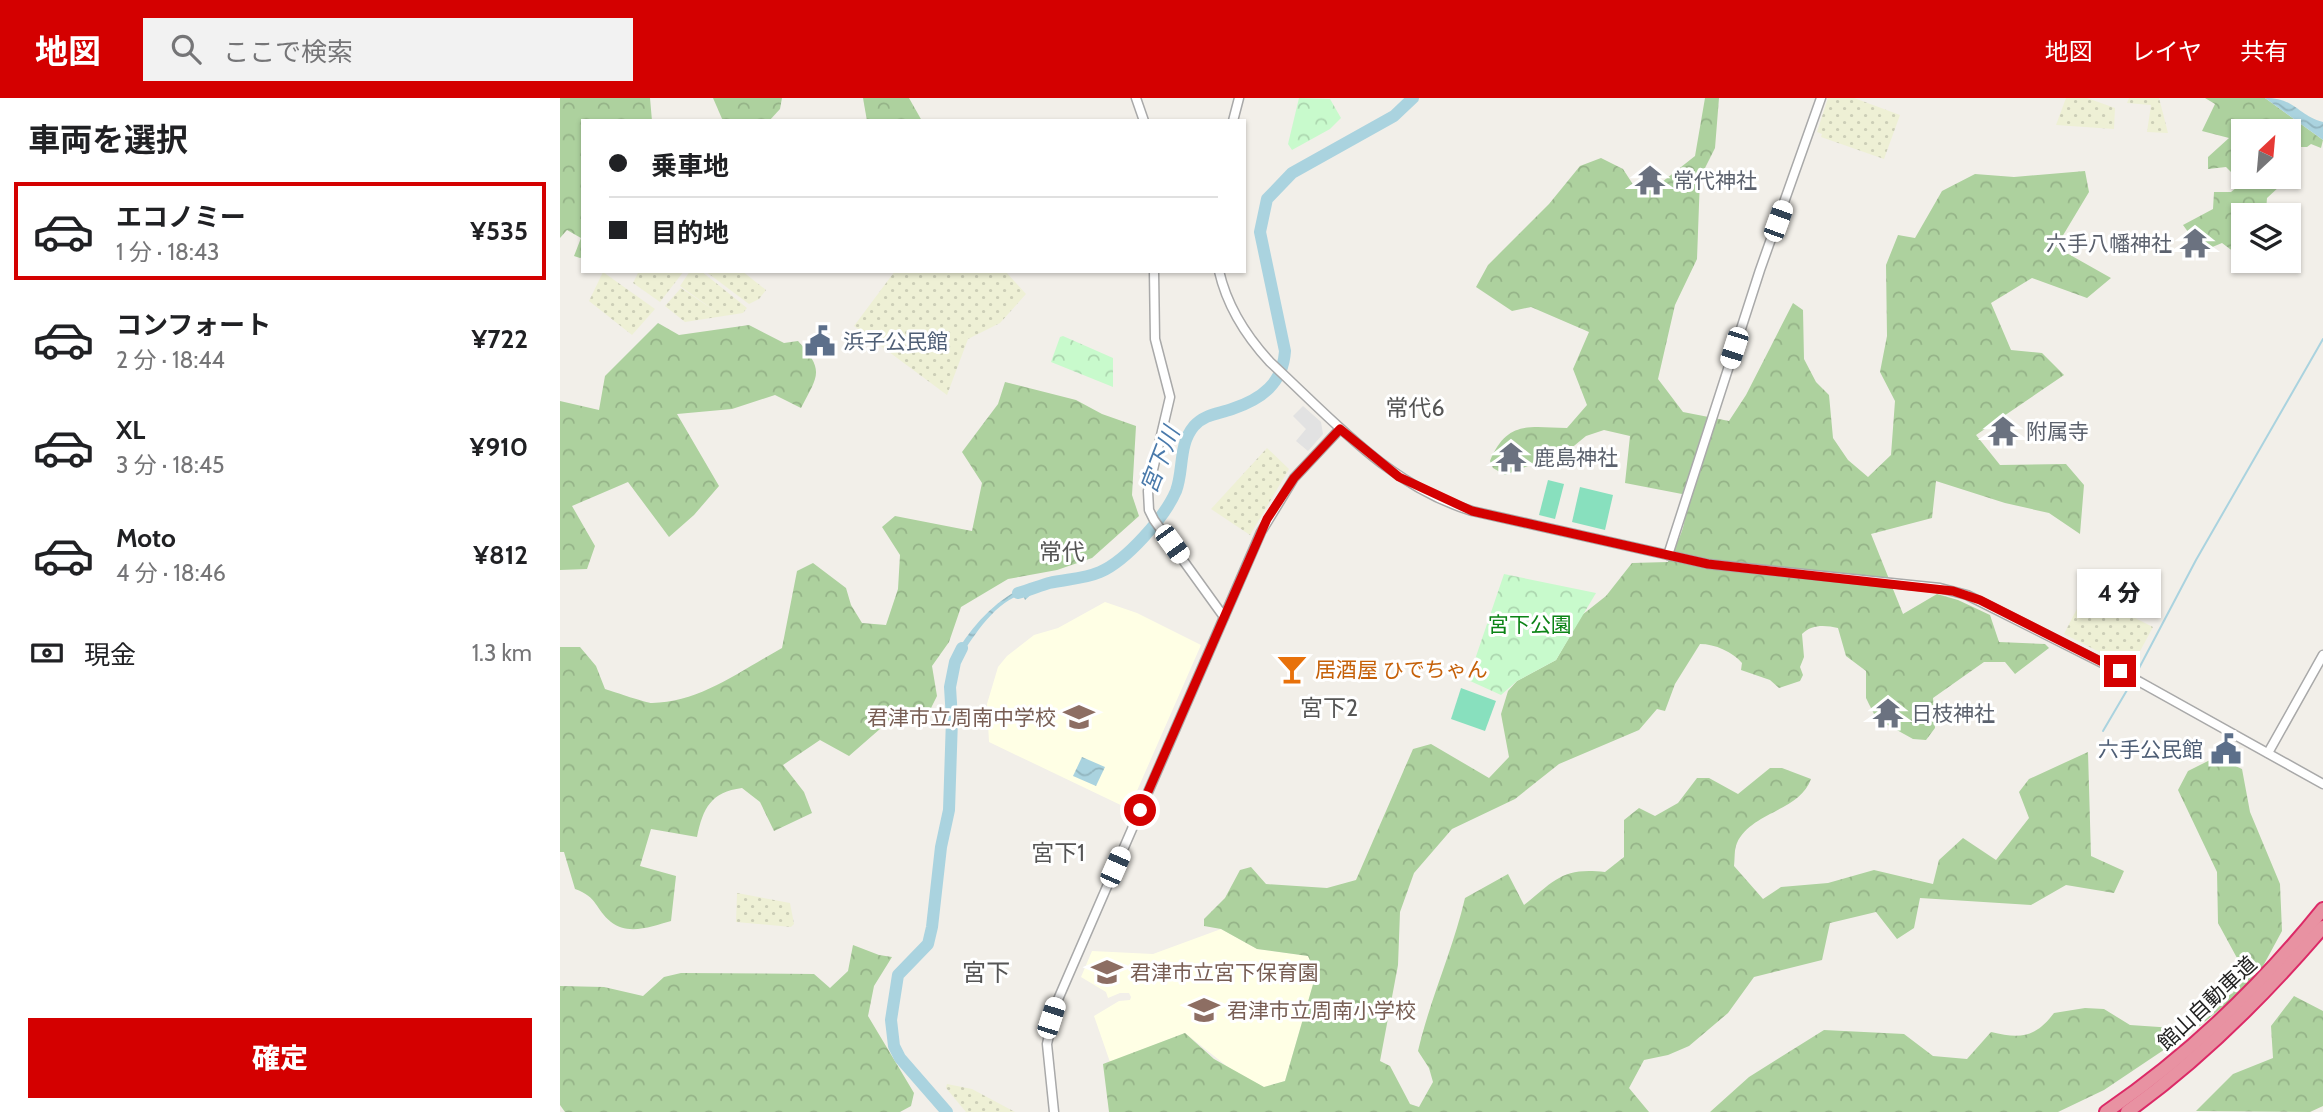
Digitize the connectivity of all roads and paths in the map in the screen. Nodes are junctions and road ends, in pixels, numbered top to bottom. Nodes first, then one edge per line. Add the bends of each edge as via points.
1 (1136, 98) edge
2 (1239, 98) edge
3 (1821, 98) edge
4 (1143, 119) edge
5 (1234, 119) edge
6 (1154, 273) edge
7 (1220, 273) edge
8 (1340, 429) junction
9 (1668, 555) junction
10 (1224, 617) junction
11 (2323, 654) edge
12 (2268, 752) junction
13 (2323, 783) edge
14 (2323, 909) edge
15 (2323, 926) edge
16 (1054, 1112) edge
17 (2106, 1112) edge
18 (2127, 1112) edge

1 - 4 street
2 - 5 street
3 - 9 street
6 - 10 street via 1155,339 1170,397 1149,481 1149,510
7 - 8 street via 1236,316 1270,362
8 - 9 street via 1384,467 1464,508
8 - 10 street via 1276,504
9 - 12 street via 1744,570 1940,588 1967,595
10 - 16 street via 1056,1004 1047,1045
11 - 12 street
12 - 13 street
14 - 17 highway, 館山自動車道 via 2277,964 2201,1038
15 - 18 highway, 館山自動車道 via 2247,1012 2176,1076

